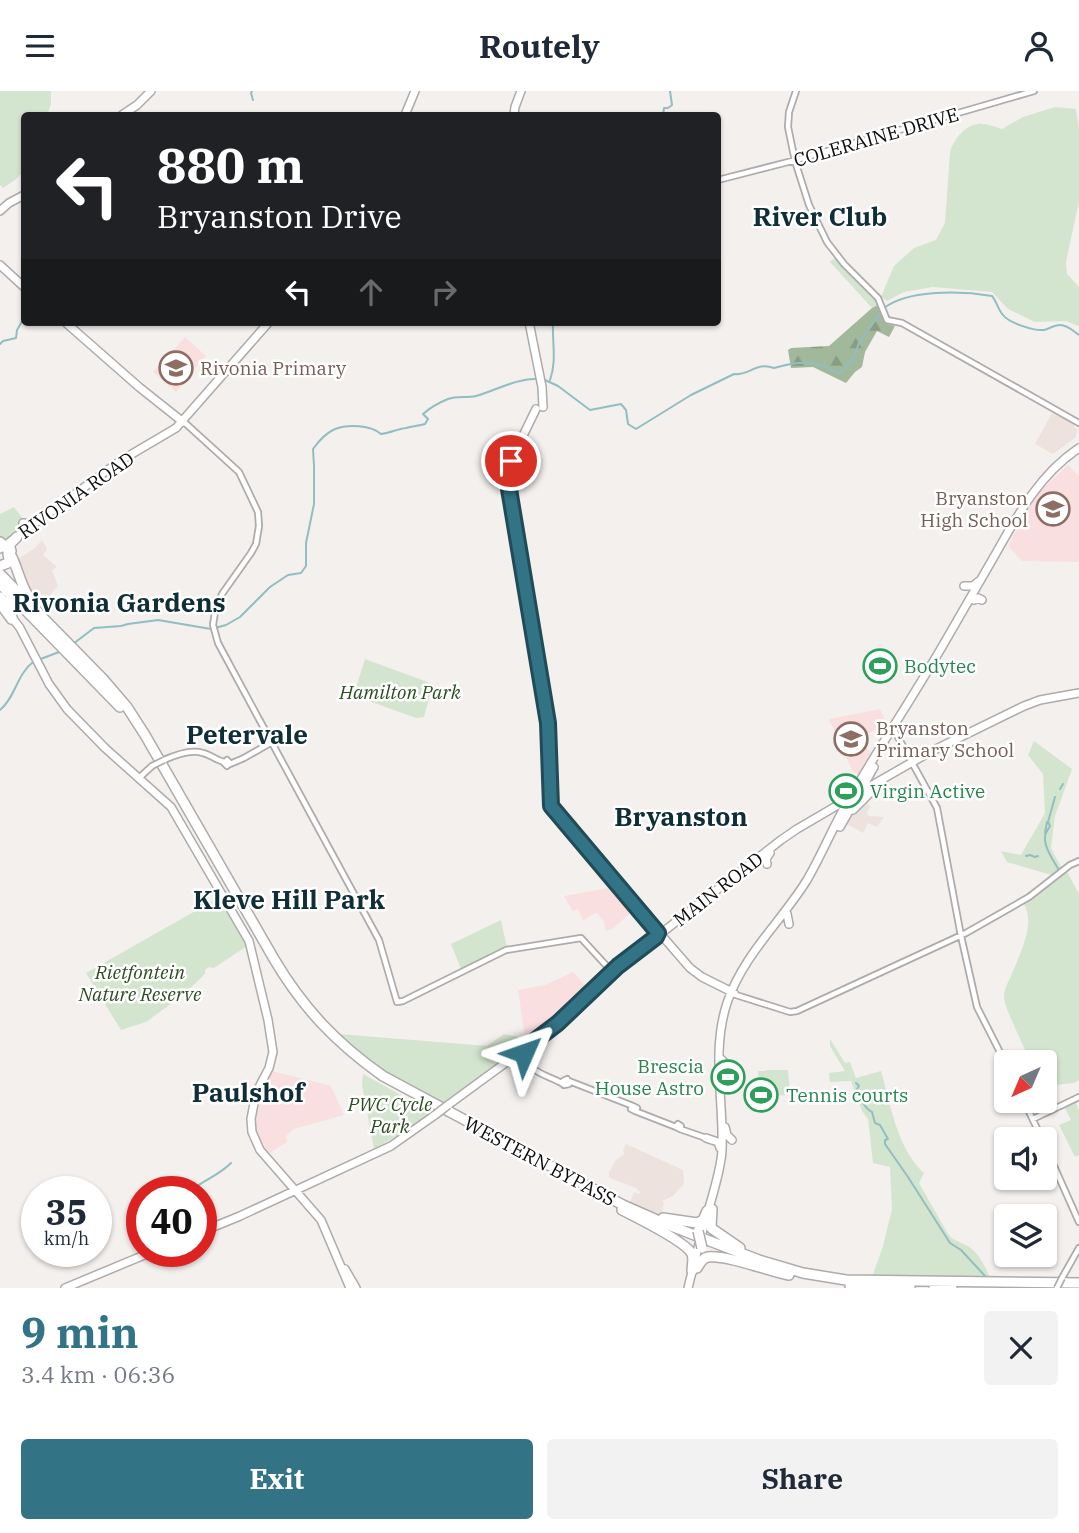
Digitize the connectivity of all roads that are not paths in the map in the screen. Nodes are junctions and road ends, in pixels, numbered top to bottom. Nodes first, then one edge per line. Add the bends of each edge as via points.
1 (151, 91) edge
2 (521, 91) edge
3 (796, 91) edge
4 (1034, 91) edge
5 (411, 93) edge
6 (126, 112) edge
7 (407, 112) edge
8 (514, 112) edge
9 (795, 160) junction
10 (721, 179) edge
11 (21, 197) edge
12 (0, 211) edge
13 (0, 265) edge
14 (21, 283) edge
15 (70, 326) edge
16 (263, 326) edge
17 (263, 326) edge
18 (530, 326) edge
19 (911, 328) junction
20 (926, 329) dead end
21 (928, 337) junction
22 (153, 398) junction
23 (166, 409) junction
24 (181, 420) junction
25 (1079, 422) edge
26 (165, 434) junction
27 (1079, 449) edge
28 (225, 460) junction
29 (225, 470) dead end
30 (240, 473) junction
31 (26, 530) junction
32 (1, 545) edge
33 (13, 560) junction
34 (0, 566) edge
35 (0, 574) edge
36 (979, 580) junction
37 (974, 601) junction
38 (5, 604) edge
39 (30, 615) junction
40 (14, 635) dead end
41 (24, 641) junction
42 (63, 642) junction
43 (76, 655) junction
44 (37, 662) junction
45 (1079, 694) edge
46 (259, 719) junction
47 (79, 721) junction
48 (893, 727) junction
49 (92, 734) junction
50 (269, 742) junction
51 (282, 760) junction
52 (912, 761) junction
53 (139, 779) junction
54 (886, 780) junction
55 (859, 781) junction
56 (854, 797) junction
57 (830, 809) junction
58 (836, 830) junction
59 (822, 858) junction
60 (1079, 861) edge
61 (808, 878) junction
62 (721, 887) junction
63 (784, 914) junction
64 (789, 924) dead end
65 (773, 925) junction
66 (660, 935) junction
67 (961, 936) junction
68 (613, 975) junction
69 (971, 980) junction
70 (732, 990) junction
71 (980, 1012) junction
72 (527, 1049) junction
73 (999, 1050) edge
74 (514, 1061) junction
75 (718, 1063) junction
76 (532, 1068) junction
77 (573, 1085) junction
78 (1079, 1097) edge
79 (449, 1106) junction
80 (634, 1109) junction
81 (1030, 1113) edge
82 (1033, 1119) junction
83 (723, 1125) junction
84 (1037, 1127) edge
85 (708, 1137) junction
86 (727, 1141) junction
87 (258, 1145) junction
88 (722, 1159) junction
89 (1057, 1173) edge
90 (585, 1188) junction
91 (295, 1191) junction
92 (710, 1210) junction
93 (1079, 1222) edge
94 (686, 1223) junction
95 (217, 1225) edge
96 (722, 1236) junction
97 (702, 1241) junction
98 (682, 1245) junction
99 (1079, 1248) edge
100 (718, 1258) junction
101 (126, 1262) edge
102 (694, 1269) junction
103 (803, 1273) junction
104 (789, 1275) junction
105 (88, 1278) junction
106 (1079, 1283) edge
107 (56, 1288) edge
108 (65, 1288) edge
109 (350, 1288) edge
110 (356, 1288) edge
111 (690, 1288) edge
112 (952, 1288) edge
113 (1057, 1288) edge

1 - 6 main road
2 - 8 main road
3 - 9 street via 788,120
4 - 9 street, COLERAINE DRIVE
5 - 7 main road
9 - 10 street, COLERAINE DRIVE
9 - 19 street via 827,242 880,302 889,321
11 - 12 main road
13 - 14 main road
15 - 22 main road
16 - 24 main road, RIVONIA ROAD
17 - 24 main road, RIVONIA ROAD
18 - 66 main road via 542,385 540,406 507,475 548,723 551,804
19 - 21 street
19 - 25 street
20 - 21 street
21 - 25 street
22 - 23 main road
22 - 24 main road
23 - 24 main road
23 - 26 main road via 175,421
24 - 26 main road, RIVONIA ROAD
24 - 28 street
24 - 30 street
24 - 31 main road, RIVONIA ROAD via 170,433 120,461
26 - 31 main road, RIVONIA ROAD via 110,465
27 - 36 main road via 1028,499
27 - 37 main road via 1034,495
28 - 29 street
28 - 30 street
30 - 46 street via 258,512 258,538 222,594 213,619 220,647
31 - 32 main road, RIVONIA ROAD
31 - 33 highway via 8,546
32 - 33 highway
32 - 34 highway via 9,559 7,565
33 - 42 highway via 24,591
35 - 42 highway, WESTERN BYPASS
36 - 37 main road
36 - 37 main road via 966,588
37 - 48 main road
38 - 39 highway
38 - 39 highway
38 - 41 main road
38 - 42 highway, WESTERN BYPASS
38 - 44 main road
39 - 42 highway
40 - 41 main road
41 - 44 main road
42 - 43 highway, WESTERN BYPASS
43 - 90 highway, WESTERN BYPASS via 136,720 286,978 320,1024 391,1081
43 - 90 highway, WESTERN BYPASS via 138,733 281,978 315,1024 387,1084
44 - 47 main road
45 - 52 main road, MAIN ROAD via 1014,713
45 - 52 main road, MAIN ROAD via 1024,706
46 - 50 street
46 - 50 street
47 - 49 main road
47 - 49 main road via 91,723
47 - 49 main road via 80,733
48 - 52 street
48 - 55 main road
48 - 56 main road
49 - 53 main road
50 - 51 street
50 - 51 street
50 - 53 street, bridge via 227,763 196,752 164,759
51 - 68 street via 379,940 397,1002 506,950 581,938
52 - 54 main road, MAIN ROAD
52 - 56 main road, MAIN ROAD
52 - 67 street via 934,808
53 - 87 main road via 175,809 253,946 274,1049 253,1115
53 - 87 main road via 172,808 252,950 261,991 254,1000 261,1001 272,1038 269,1068 257,1088 248,1092 253,1095 251,1125
54 - 56 main road, MAIN ROAD
54 - 58 main road
55 - 56 main road
55 - 57 main road
56 - 57 main road, MAIN ROAD
56 - 58 main road
56 - 58 main road
56 - 62 main road, MAIN ROAD via 800,830 764,863
57 - 62 main road, MAIN ROAD
58 - 59 main road
58 - 61 main road
59 - 61 main road
59 - 63 main road
60 - 67 street
61 - 63 main road
62 - 66 main road, MAIN ROAD
63 - 64 main road
63 - 65 main road
63 - 65 main road via 772,913
63 - 70 main road
65 - 70 main road
66 - 68 main road, MAIN ROAD
66 - 70 main road via 690,971
67 - 69 street
67 - 70 street via 797,1011
68 - 72 main road, MAIN ROAD via 549,1035
69 - 71 street
69 - 71 street
70 - 75 main road
70 - 75 main road via 720,1032
71 - 73 street
72 - 74 main road, MAIN ROAD
72 - 76 street
72 - 77 street via 533,1066
72 - 79 main road, MAIN ROAD
74 - 76 main road via 524,1060
74 - 79 main road, MAIN ROAD
75 - 83 main road
75 - 83 main road
76 - 77 street
77 - 80 street
77 - 80 street
78 - 82 street
79 - 91 main road, MAIN ROAD, bridge via 390,1150
80 - 85 street
81 - 82 street
82 - 84 street
83 - 85 main road via 719,1135
83 - 86 main road
85 - 86 street
85 - 88 main road via 719,1144
86 - 88 main road
86 - 92 main road
87 - 91 main road
88 - 92 main road
89 - 93 street
90 - 94 highway
90 - 98 highway
90 - 103 highway, WESTERN BYPASS via 671,1226
90 - 104 highway, WESTERN BYPASS via 686,1237
91 - 95 main road, MAIN ROAD
91 - 109 main road via 324,1224
91 - 110 main road via 323,1219
92 - 94 highway via 700,1222
92 - 96 highway via 710,1226
92 - 97 main road
94 - 97 highway via 695,1226
96 - 97 highway via 715,1234
96 - 103 highway via 754,1255
97 - 98 highway via 690,1247
97 - 100 highway via 710,1255
97 - 102 main road
98 - 102 highway via 692,1254
99 - 113 street, bridge
100 - 102 highway via 706,1258
100 - 104 highway
101 - 105 main road
102 - 111 main road
103 - 106 highway, WESTERN BYPASS via 846,1280
104 - 112 highway, WESTERN BYPASS via 856,1286
105 - 107 main road
105 - 108 main road

